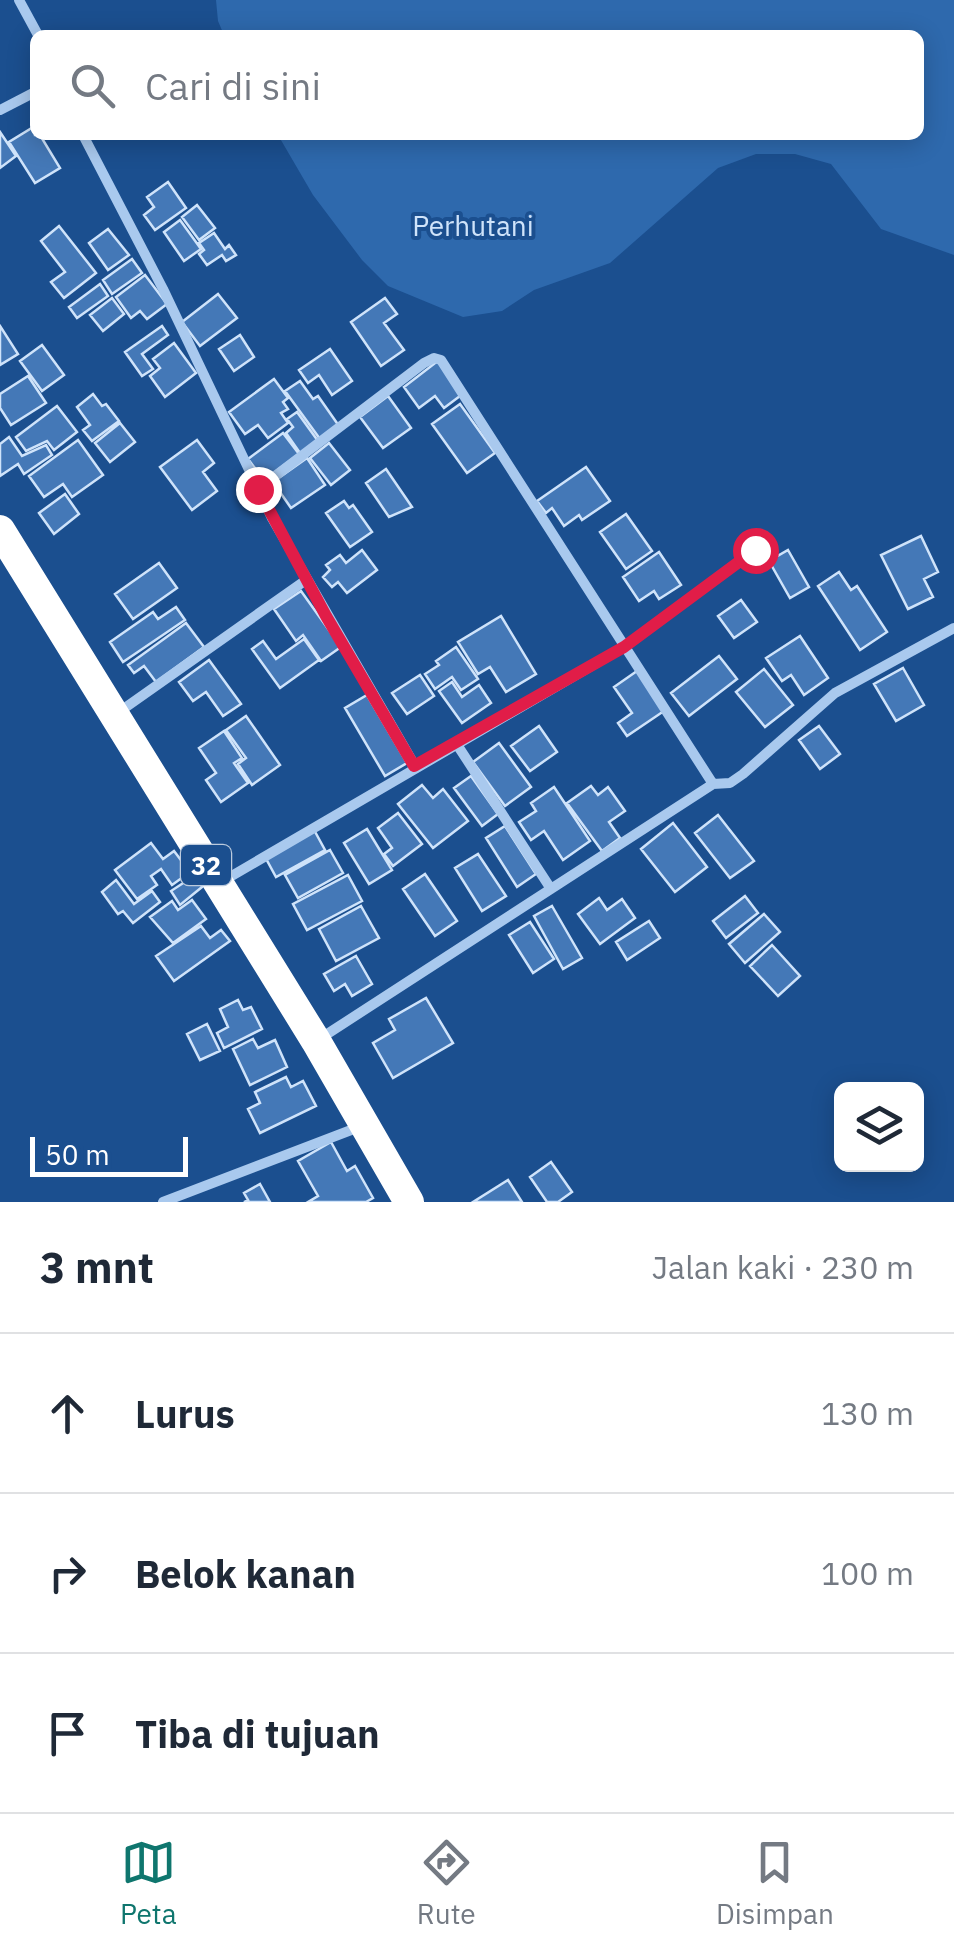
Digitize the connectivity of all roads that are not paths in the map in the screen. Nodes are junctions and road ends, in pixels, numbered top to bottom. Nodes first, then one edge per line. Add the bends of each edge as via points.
1 (19, 0) edge
2 (35, 30) edge
3 (30, 95) edge
4 (0, 110) edge
5 (86, 140) edge
6 (258, 489) junction
7 (0, 530) edge
8 (755, 550) dead end
9 (306, 580) junction
10 (954, 628) edge
11 (624, 647) junction
12 (114, 715) junction
13 (456, 743) junction
14 (414, 766) junction
15 (713, 784) junction
16 (218, 884) junction
17 (551, 889) junction
18 (316, 1041) junction
19 (364, 1124) junction
20 (163, 1202) edge
21 (409, 1202) edge

1 - 2 street
3 - 4 street
5 - 6 street
6 - 9 street
6 - 11 street via 424,363 441,360
7 - 12 highway, 32
8 - 11 street
9 - 12 street
9 - 14 street
10 - 15 street via 835,693 744,774
11 - 13 street
11 - 15 street
12 - 16 highway, 32
13 - 14 street
13 - 17 street
14 - 16 street
15 - 17 street
16 - 18 highway, 32
17 - 18 street
18 - 19 highway, 32
19 - 20 street
19 - 21 highway, 32

